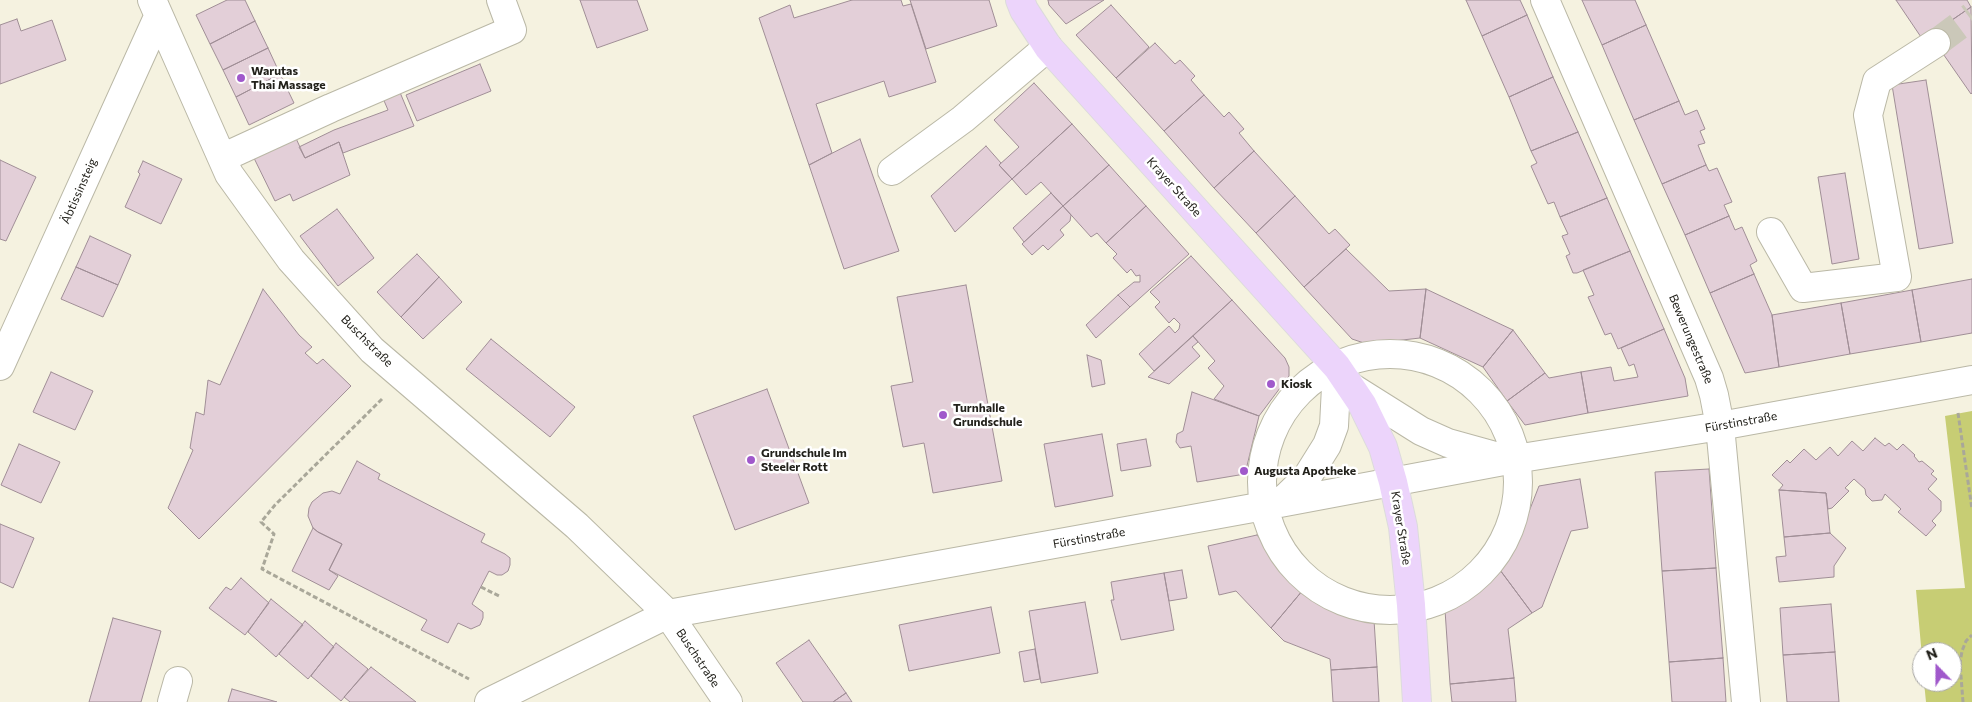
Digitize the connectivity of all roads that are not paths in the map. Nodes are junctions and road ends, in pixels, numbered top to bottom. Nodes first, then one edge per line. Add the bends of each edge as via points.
1 (501, 0) edge
2 (1020, 0) edge
3 (1545, 0) edge
4 (155, 8) edge
5 (1936, 43) tunnel mouth
6 (1048, 47) junction
7 (222, 158) junction
8 (892, 171) dead end
9 (1771, 232) dead end
10 (0, 366) edge
11 (1344, 377) junction
12 (1963, 382) edge
13 (1720, 426) junction
14 (1514, 459) junction
15 (1393, 482) junction
16 (1272, 504) junction
17 (1411, 606) junction
18 (668, 614) junction
19 (494, 699) edge
20 (728, 702) edge
21 (1417, 702) edge
22 (1746, 702) edge

1 - 7 street via 512,30
2 - 6 main road, Krayer Straße
3 - 13 street, Bewerungestraße via 1708,378
4 - 7 street, Buschstraße
4 - 10 street, Äbtissinsteig
5 - 9 street via 1877,81 1868,115 1897,277 1803,288
6 - 8 street via 963,119
6 - 11 main road, Krayer Straße
7 - 18 street, Buschstraße via 229,174 291,260 372,350 577,526
11 - 14 street, Fürstinstraße via 1421,431 1448,443
11 - 14 street via 1370,359 1418,353 1474,383 1509,430
11 - 15 main road, Krayer Straße via 1362,404 1383,447
11 - 16 street via 1327,445 1308,477
11 - 16 street via 1301,388 1279,415 1269,438 1262,470
12 - 13 street, Fürstinstraße
13 - 14 street, Fürstinstraße
13 - 22 street, Bewerungestraße
14 - 15 street, Fürstinstraße
14 - 17 street via 1520,490 1513,518 1496,556 1475,578 1443,598
15 - 16 street, Fürstinstraße
15 - 17 main road, Krayer Straße via 1403,527
16 - 17 street via 1275,544 1304,581 1333,599 1373,609
16 - 18 street, Fürstinstraße
17 - 21 main road, Krayer Straße
18 - 19 street
18 - 20 street, Buschstraße

